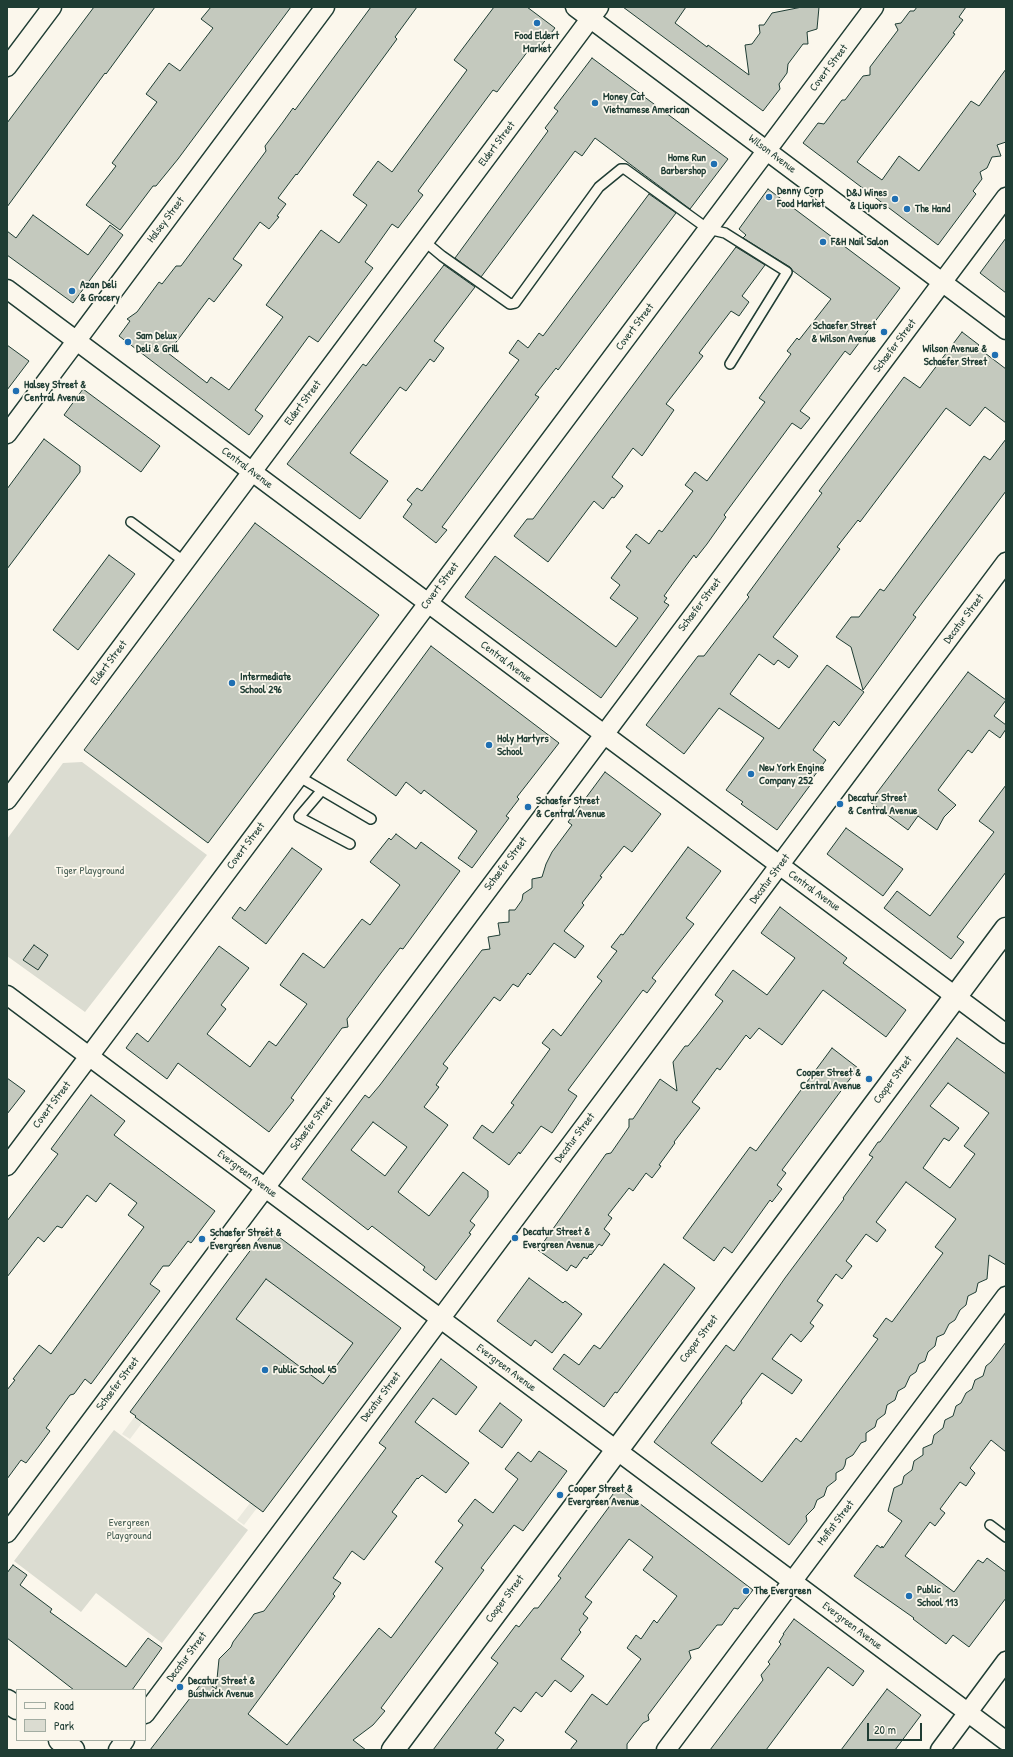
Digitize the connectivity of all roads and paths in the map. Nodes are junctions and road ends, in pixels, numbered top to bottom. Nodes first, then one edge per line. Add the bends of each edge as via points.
1 (52, 7) edge
2 (325, 7) edge
3 (575, 7) edge
4 (874, 7) edge
5 (595, 13) edge
6 (7, 67) edge
7 (767, 150) junction
8 (1006, 197) edge
9 (708, 229) junction
10 (424, 241) junction
11 (942, 282) junction
12 (7, 289) edge
13 (1006, 330) edge
14 (76, 341) junction
15 (730, 364) dead end
16 (7, 434) edge
17 (252, 472) junction
18 (131, 522) dead end
19 (185, 562) junction
20 (1006, 562) edge
21 (428, 604) junction
22 (603, 734) junction
23 (298, 776) junction
24 (322, 790) junction
25 (7, 800) edge
26 (371, 819) dead end
27 (350, 844) dead end
28 (780, 866) junction
29 (1006, 929) edge
30 (7, 995) edge
31 (956, 996) junction
32 (1006, 1034) edge
33 (89, 1056) junction
34 (7, 1166) edge
35 (265, 1187) junction
36 (1006, 1296) edge
37 (440, 1318) junction
38 (616, 1450) junction
39 (990, 1525) dead end
40 (7, 1533) edge
41 (1006, 1537) edge
42 (792, 1581) junction
43 (1006, 1661) edge
44 (7, 1701) edge
45 (16, 1707) edge
46 (146, 1713) edge
47 (968, 1713) junction
48 (61, 1741) edge
49 (125, 1741) edge
50 (1006, 1741) edge
51 (73, 1750) edge
52 (118, 1750) edge
53 (393, 1750) edge
54 (666, 1750) edge
55 (940, 1750) edge

1 - 6 street
2 - 14 street, Halsey Street
3 - 5 street, Wilson Avenue
4 - 7 street, Covert Street
5 - 7 street, Wilson Avenue
5 - 10 street, Eldert Street
7 - 9 street, Covert Street
7 - 11 street, Wilson Avenue
8 - 11 street, Schaefer Street
9 - 10 lane via 625,169 621,169 599,187 515,303 510,304
9 - 15 lane via 725,233 787,272
9 - 21 street, Covert Street
10 - 17 street, Eldert Street
11 - 13 street, Wilson Avenue
11 - 22 street, Schaefer Street
12 - 14 street, Central Avenue
14 - 16 street, Halsey Street
14 - 17 street, Central Avenue
17 - 19 street, Eldert Street
17 - 21 street, Central Avenue
18 - 19 lane
19 - 25 street, Eldert Street
20 - 28 street, Decatur Street
21 - 22 street, Central Avenue
21 - 23 street, Covert Street
22 - 28 street, Central Avenue
22 - 35 street, Schaefer Street
23 - 24 lane
23 - 33 street, Covert Street
24 - 26 lane
24 - 27 lane via 299,817
28 - 31 street, Central Avenue
28 - 37 street, Decatur Street
29 - 31 main road, Cooper Street
30 - 33 street, Evergreen Avenue
31 - 32 street, Central Avenue
31 - 38 main road, Cooper Street
33 - 34 street, Covert Street
33 - 35 street, Evergreen Avenue
35 - 37 street, Evergreen Avenue
35 - 40 street, Schaefer Street
36 - 42 street, Moffat Street
37 - 38 street, Evergreen Avenue
37 - 46 street, Decatur Street
38 - 42 street, Evergreen Avenue
38 - 53 main road, Cooper Street
39 - 41 lane
42 - 47 street, Evergreen Avenue
42 - 54 street, Moffat Street
43 - 47 street
44 - 45 main road
47 - 50 street, Evergreen Avenue
47 - 55 street
48 - 51 main road
49 - 52 street

